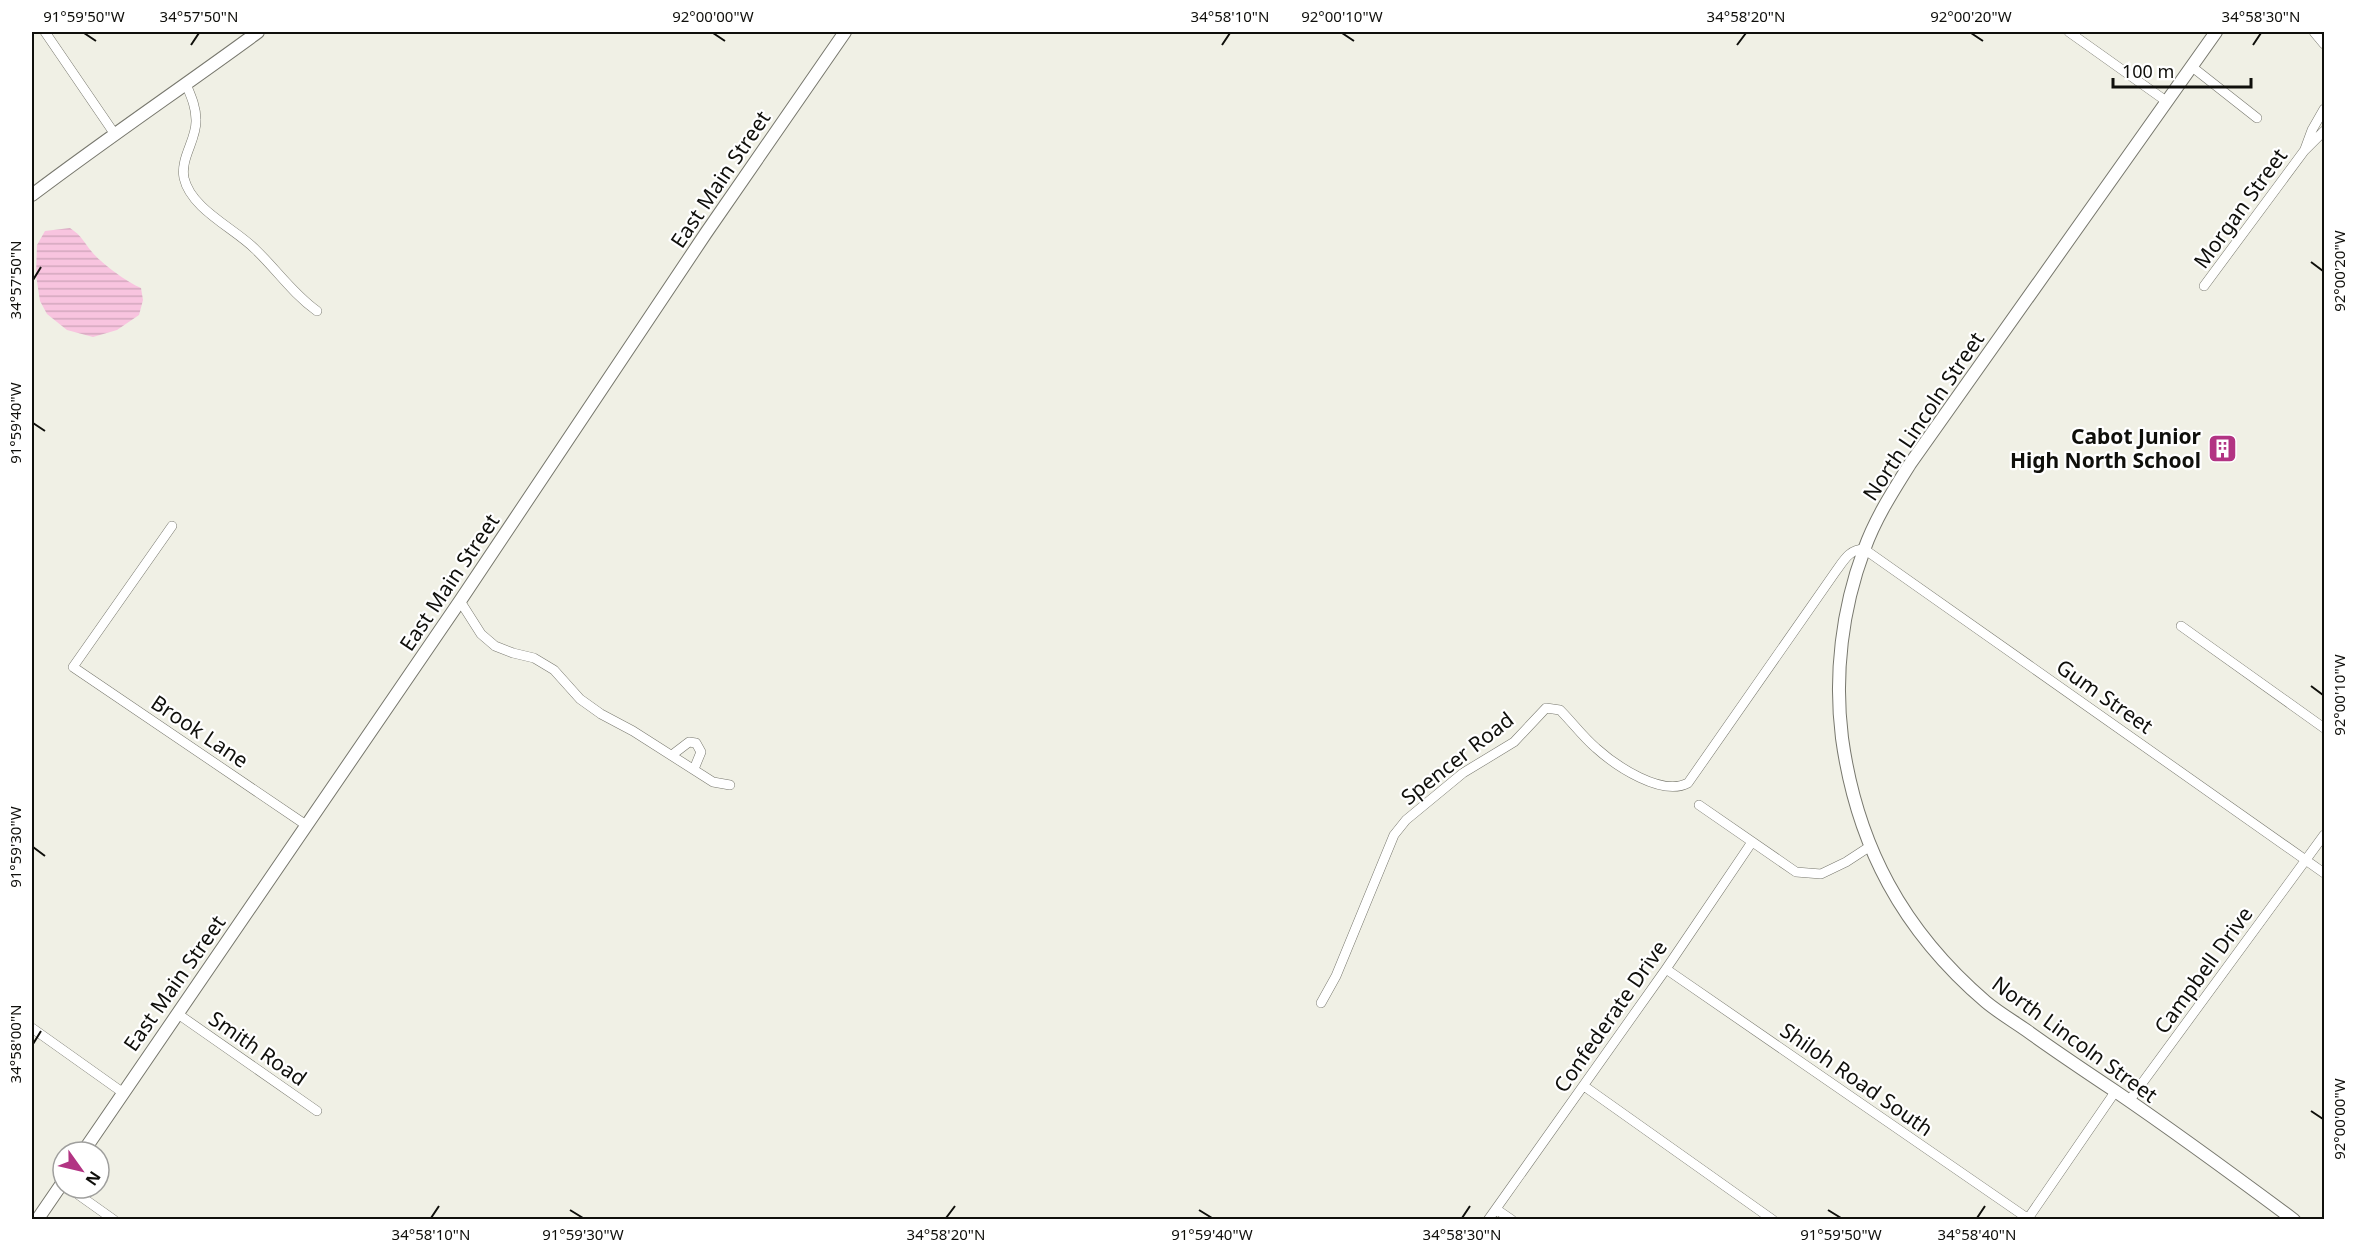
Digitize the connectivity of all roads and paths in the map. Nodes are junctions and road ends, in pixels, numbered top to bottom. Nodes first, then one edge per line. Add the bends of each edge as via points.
1 (45, 32) edge
2 (258, 32) edge
3 (845, 32) edge
4 (2068, 32) edge
5 (2215, 32) edge
6 (2314, 32) edge
7 (2325, 44) edge
8 (2191, 66) junction
9 (186, 84) junction
10 (2166, 101) junction
11 (2325, 109) edge
12 (2257, 118) dead end
13 (2325, 131) edge
14 (114, 133) junction
15 (2304, 151) junction
16 (32, 195) edge
17 (2204, 286) dead end
18 (317, 311) dead end
19 (172, 526) dead end
20 (1864, 549) junction
21 (460, 601) junction
22 (2181, 626) dead end
23 (2325, 728) edge
24 (672, 754) junction
25 (694, 770) junction
26 (730, 785) dead end
27 (1699, 805) dead end
28 (306, 825) junction
29 (2325, 835) edge
30 (1752, 842) junction
31 (1869, 847) junction
32 (2306, 860) junction
33 (2325, 873) edge
34 (1666, 969) junction
35 (1321, 1003) dead end
36 (178, 1014) junction
37 (32, 1028) edge
38 (1584, 1086) junction
39 (122, 1092) junction
40 (2115, 1092) junction
41 (2129, 1101) junction
42 (317, 1111) dead end
43 (90, 1140) edge
44 (52, 1200) edge
45 (86, 1200) edge
46 (1496, 1209) junction
47 (2028, 1219) edge
48 (38, 1220) edge
49 (114, 1220) edge
50 (1488, 1220) edge
51 (1512, 1220) edge
52 (1773, 1220) edge
53 (2294, 1220) edge

1 - 14 street
2 - 9 street
3 - 21 street, East Main Street
4 - 10 street
5 - 8 street, North Lincoln Street
6 - 7 street
8 - 10 street, North Lincoln Street
8 - 12 street, Morgan Street
9 - 14 street
9 - 18 street via 197,122 184,162 184,178 192,195 255,249
10 - 20 street, North Lincoln Street via 1910,464
11 - 15 street, Morgan Street
13 - 15 street, Morgan Street
14 - 16 street
15 - 17 street, Morgan Street
19 - 28 street, Brook Lane via 73,667
20 - 31 street, North Lincoln Street via 1842,637 1839,694 1845,762
20 - 32 street, Gum Street
20 - 35 street, Spencer Road via 1848,554 1682,787 1660,786 1625,769 1594,747 1560,710 1546,708 1514,742 1463,773 1406,820 1388,848 1336,976
21 - 24 street via 481,634 495,646 534,658 554,670 600,714
21 - 28 street, East Main Street
22 - 23 street
24 - 25 street
24 - 25 street via 689,742 696,743 701,752
25 - 26 street via 713,782
27 - 30 street
28 - 36 street, East Main Street
29 - 32 street, Campbell Drive
30 - 31 street via 1796,872 1809,874 1821,874
30 - 34 street, Confederate Drive
31 - 40 street, North Lincoln Street via 1898,902 1938,955 1987,1002
32 - 33 street, Gum Street
32 - 41 street, Campbell Drive
34 - 38 street, Confederate Drive
34 - 47 street, Shiloh Road South
36 - 39 street, East Main Street
36 - 42 street, Smith Road
37 - 39 street
38 - 46 street, Confederate Drive
38 - 52 street
39 - 43 street, East Main Street
40 - 41 street, North Lincoln Street
40 - 47 street
41 - 53 street, North Lincoln Street
44 - 48 street
45 - 49 street
46 - 50 street, Confederate Drive
46 - 51 street

